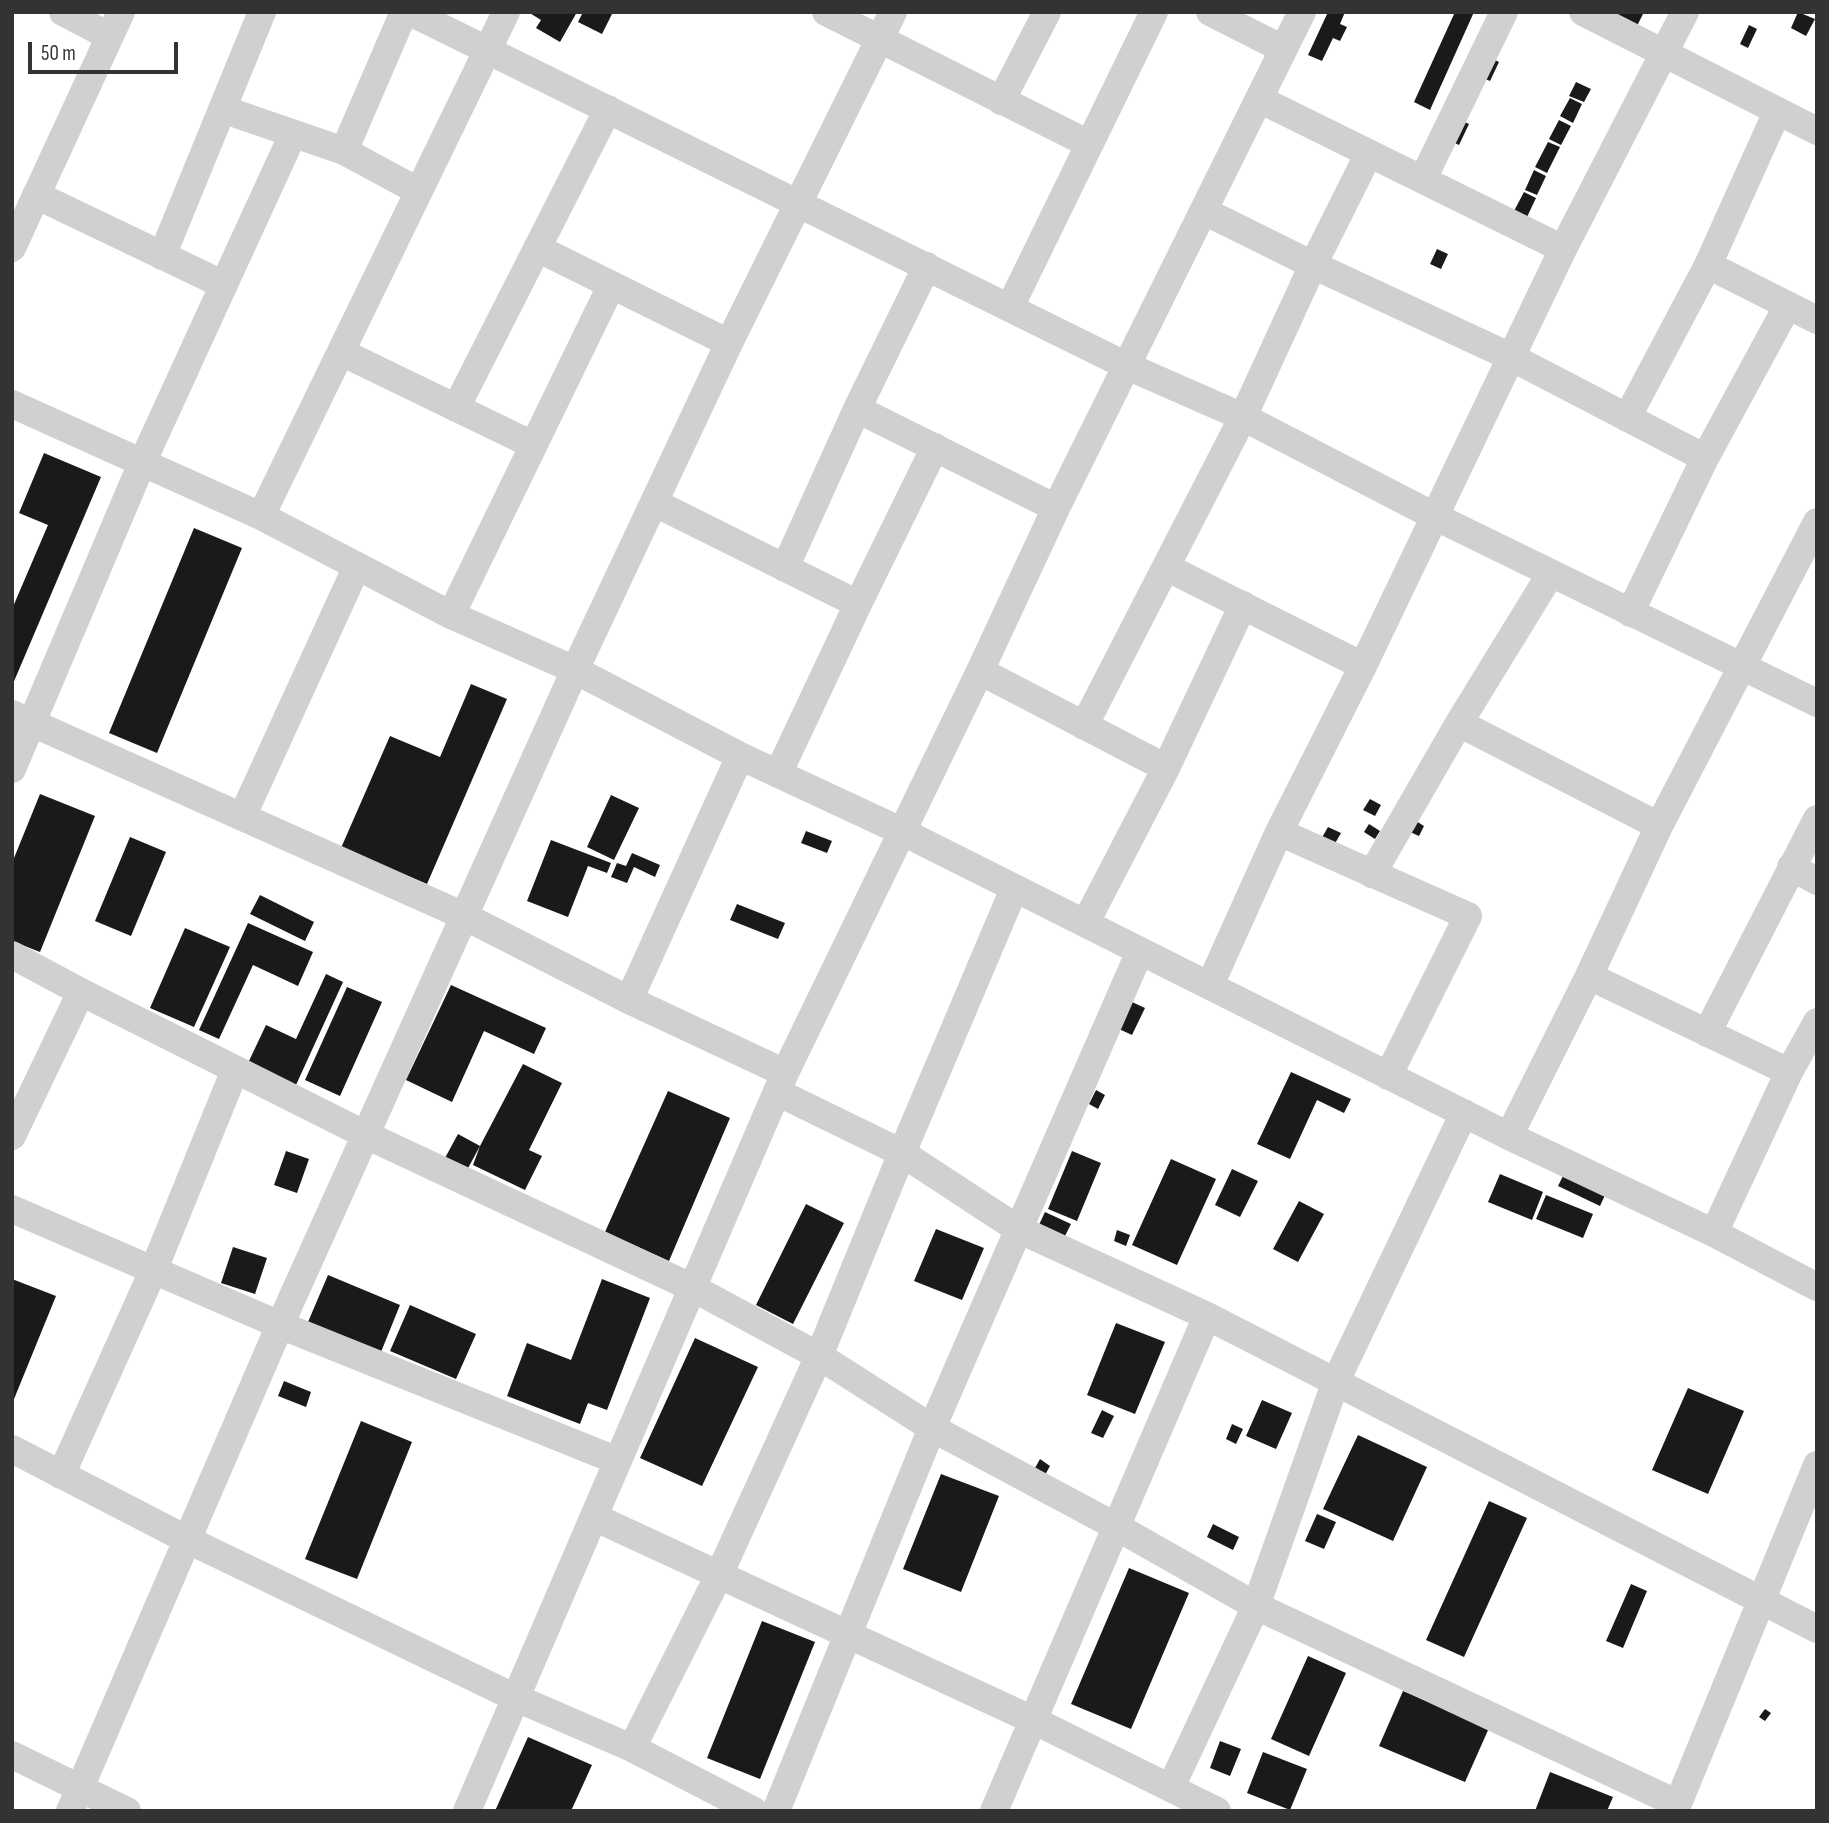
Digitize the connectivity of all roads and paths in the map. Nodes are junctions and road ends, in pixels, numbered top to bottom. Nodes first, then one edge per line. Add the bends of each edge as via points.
1 (63, 12) edge
2 (262, 12) edge
3 (404, 12) edge
4 (410, 12) edge
5 (506, 12) edge
6 (826, 12) edge
7 (893, 12) edge
8 (1047, 12) edge
9 (1154, 12) edge
10 (1210, 12) edge
11 (1302, 12) edge
12 (1504, 12) edge
13 (1583, 12) edge
14 (1685, 12) edge
15 (115, 24) edge
16 (880, 40) junction
17 (1283, 49) junction
18 (487, 50) junction
19 (1664, 53) junction
20 (1259, 99) junction
21 (1001, 101) junction
22 (222, 109) junction
23 (608, 109) junction
24 (1777, 112) junction
25 (1817, 131) edge
26 (293, 134) junction
27 (1089, 144) junction
28 (344, 151) junction
29 (1369, 153) junction
30 (1423, 179) junction
31 (418, 191) junction
32 (36, 195) junction
33 (798, 202) junction
34 (1204, 211) junction
35 (12, 248) edge
36 (537, 248) junction
37 (1563, 249) junction
38 (162, 256) junction
39 (1313, 265) junction
40 (1708, 265) junction
41 (927, 266) junction
42 (223, 285) junction
43 (611, 286) junction
44 (1787, 305) junction
45 (1010, 307) junction
46 (1817, 320) edge
47 (729, 343) junction
48 (341, 352) junction
49 (1511, 357) junction
50 (1127, 366) junction
51 (12, 404) edge
52 (456, 408) junction
53 (857, 409) junction
54 (1242, 417) junction
55 (1628, 418) junction
56 (533, 444) junction
57 (935, 447) junction
58 (1705, 458) junction
59 (142, 463) junction
60 (655, 503) junction
61 (1056, 509) junction
62 (261, 516) junction
63 (1434, 516) junction
64 (1817, 522) edge
65 (357, 566) junction
66 (1167, 567) junction
67 (785, 568) junction
68 (1551, 573) junction
69 (858, 604) junction
70 (1243, 605) junction
71 (1630, 612) junction
72 (451, 615) junction
73 (1363, 666) junction
74 (1742, 668) junction
75 (575, 670) junction
76 (980, 671) junction
77 (1817, 703) edge
78 (22, 719) edge
79 (1459, 723) junction
80 (1084, 726) junction
81 (740, 756) junction
82 (1166, 768) junction
83 (12, 769) edge
84 (778, 774) junction
85 (242, 817) junction
86 (1817, 819) edge
87 (1659, 826) junction
88 (901, 831) junction
89 (1279, 832) junction
90 (1791, 867) junction
91 (1372, 874) junction
92 (1817, 881) edge
93 (1014, 888) junction
94 (464, 916) junction
95 (1086, 922) junction
96 (1140, 951) junction
97 (12, 955) edge
98 (1590, 976) junction
99 (1210, 985) junction
100 (81, 992) junction
101 (629, 1000) junction
102 (1817, 1022) edge
103 (1707, 1033) junction
104 (235, 1070) junction
105 (1789, 1072) junction
106 (1388, 1076) junction
107 (781, 1083) junction
108 (1464, 1113) junction
109 (366, 1135) junction
110 (12, 1136) edge
111 (1509, 1136) junction
112 (902, 1153) junction
113 (12, 1209) edge
114 (1018, 1229) junction
115 (1714, 1233) junction
116 (154, 1269) junction
117 (1817, 1287) edge
118 (693, 1288) junction
119 (1207, 1316) junction
120 (280, 1325) junction
121 (819, 1356) junction
122 (1336, 1381) junction
123 (932, 1428) junction
124 (12, 1448) edge
125 (618, 1461) junction
126 (1817, 1465) edge
127 (61, 1475) junction
128 (594, 1517) junction
129 (1117, 1527) junction
130 (188, 1540) junction
131 (719, 1575) junction
132 (1761, 1599) junction
133 (1256, 1606) junction
134 (1817, 1629) edge
135 (848, 1634) junction
136 (516, 1698) junction
137 (1035, 1721) junction
138 (632, 1748) junction
139 (12, 1755) edge
140 (1171, 1787) junction
141 (75, 1799) edge
142 (1677, 1807) edge
143 (127, 1811) edge
144 (467, 1811) edge
145 (754, 1811) edge
146 (776, 1811) edge
147 (995, 1811) edge
148 (1217, 1811) edge

1 - 15 street
2 - 22 street
3 - 28 street
4 - 18 street
5 - 18 street
6 - 16 street
7 - 16 street
8 - 21 street
9 - 27 street
10 - 17 street
11 - 17 street
12 - 30 street
13 - 19 street
14 - 19 street
15 - 32 street
16 - 21 street
16 - 33 street
17 - 20 street
18 - 23 street
18 - 31 street
19 - 24 street
19 - 37 street
20 - 29 street
20 - 34 street
21 - 27 street
22 - 26 street
22 - 38 street
23 - 33 street
23 - 36 street
24 - 25 street
24 - 40 street
26 - 28 street
26 - 42 street
27 - 45 street
28 - 31 street
29 - 30 street
29 - 39 street
30 - 37 street
31 - 48 street
32 - 35 street
32 - 38 street
33 - 41 street
33 - 47 street
34 - 39 street
34 - 50 street
36 - 43 street
36 - 52 street
37 - 49 street
38 - 42 street
39 - 49 street
39 - 54 street
40 - 44 street
40 - 55 street
41 - 45 street
41 - 53 street
42 - 59 street
43 - 47 street
43 - 56 street
44 - 46 street
44 - 58 street
45 - 50 street
47 - 60 street
48 - 52 street
48 - 62 street
49 - 55 street
49 - 63 street
50 - 54 street
50 - 61 street
51 - 59 street
52 - 56 street
53 - 57 street
53 - 67 street
54 - 63 street
54 - 66 street
55 - 58 street
56 - 72 street
57 - 61 street
57 - 69 street
58 - 71 street
59 - 62 street
59 - 78 street
60 - 67 street
60 - 75 street
61 - 76 street
62 - 65 street
63 - 68 street
63 - 73 street
64 - 74 street
65 - 72 street
65 - 85 street
66 - 70 street
66 - 80 street
67 - 69 street
68 - 71 street
68 - 79 street
69 - 84 street
70 - 73 street
70 - 82 street
71 - 74 street
72 - 75 street
73 - 89 street
74 - 77 street
74 - 87 street
75 - 81 street
75 - 94 street
76 - 80 street
76 - 88 street
78 - 83 street
78 - 85 street
79 - 87 street
79 - 91 street
80 - 82 street
81 - 84 street
81 - 101 street
82 - 95 street
84 - 88 street
85 - 94 street
86 - 90 street
87 - 98 street
88 - 93 street
88 - 107 street
89 - 91 street
89 - 99 street
90 - 92 street
90 - 103 street
91 - 106 street via 1468,916
93 - 95 street
93 - 112 street
94 - 101 street
94 - 109 street
95 - 96 street
96 - 99 street
96 - 114 street
97 - 100 street
98 - 103 street
98 - 111 street
99 - 106 street
100 - 104 street
100 - 110 street
101 - 107 street
102 - 105 street
103 - 105 street
104 - 109 street
104 - 116 street
105 - 115 street
106 - 108 street
107 - 112 street
107 - 118 street
108 - 111 street
108 - 122 street
109 - 118 street
109 - 120 street
111 - 115 street
112 - 114 street
112 - 121 street
113 - 116 street
114 - 119 street
114 - 123 street
115 - 117 street
116 - 120 street
116 - 127 street
118 - 121 street
118 - 125 street
119 - 122 street
119 - 129 street
120 - 125 street
120 - 130 street
121 - 123 street
121 - 131 street
122 - 132 street
122 - 133 street
123 - 129 street
123 - 135 street
124 - 127 street
125 - 128 street
126 - 132 street
127 - 130 street
128 - 131 street
128 - 136 street
129 - 133 street
129 - 137 street
130 - 136 street
130 - 141 street
131 - 135 street
131 - 138 street
132 - 134 street
132 - 142 street
133 - 140 street
133 - 142 street
135 - 137 street
135 - 146 street
136 - 138 street
136 - 144 street
137 - 140 street
137 - 147 street
138 - 145 street
139 - 141 street
140 - 148 street
141 - 143 street

